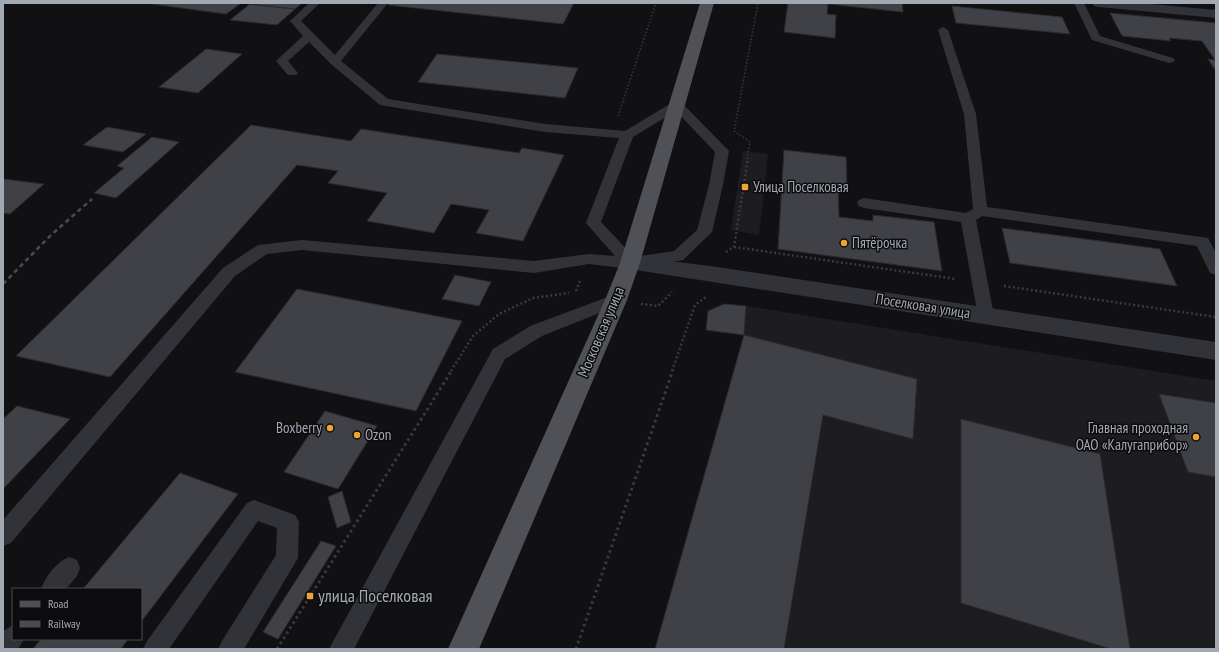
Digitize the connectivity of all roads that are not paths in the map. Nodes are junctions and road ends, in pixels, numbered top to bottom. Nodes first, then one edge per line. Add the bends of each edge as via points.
1 (315, 3) edge
2 (383, 3) edge
3 (707, 3) edge
4 (1079, 3) edge
5 (1099, 3) edge
6 (1164, 6) edge
7 (1216, 14) edge
8 (943, 30) dead end
9 (308, 36) junction
10 (1169, 60) dead end
11 (335, 62) junction
12 (292, 74) dead end
13 (677, 105) junction
14 (627, 134) junction
15 (864, 203) dead end
16 (974, 215) junction
17 (1209, 243) edge
18 (630, 263) junction
19 (1216, 269) edge
20 (616, 300) junction
21 (986, 316) junction
22 (1216, 351) edge
23 (3, 536) edge
24 (69, 568) dead end
25 (53, 588) edge
26 (12, 638) edge
27 (3, 649) edge
28 (155, 649) edge
29 (230, 649) edge
30 (340, 649) edge
31 (463, 649) edge

1 - 9 lane via 295,21
2 - 11 lane
3 - 13 main road, Московская улица
4 - 10 lane via 1096,38
5 - 6 street
6 - 7 street
8 - 16 lane via 970,114
9 - 11 lane
9 - 12 lane via 282,61
11 - 14 lane via 384,102 545,128
13 - 14 lane
13 - 18 main road, Московская улица
13 - 18 lane via 722,151 704,232 678,256
14 - 18 lane via 593,223
15 - 16 lane
16 - 17 lane
16 - 21 lane
17 - 19 lane
18 - 20 main road, Московская улица
18 - 21 street, Поселковая улица
18 - 23 lane via 589,259 534,267 302,245 263,249 229,272
20 - 30 lane via 536,331 499,354
20 - 31 main road, Московская улица
21 - 22 street, Поселковая улица
24 - 25 lane
26 - 27 lane
28 - 29 lane via 254,510 288,522 287,558

